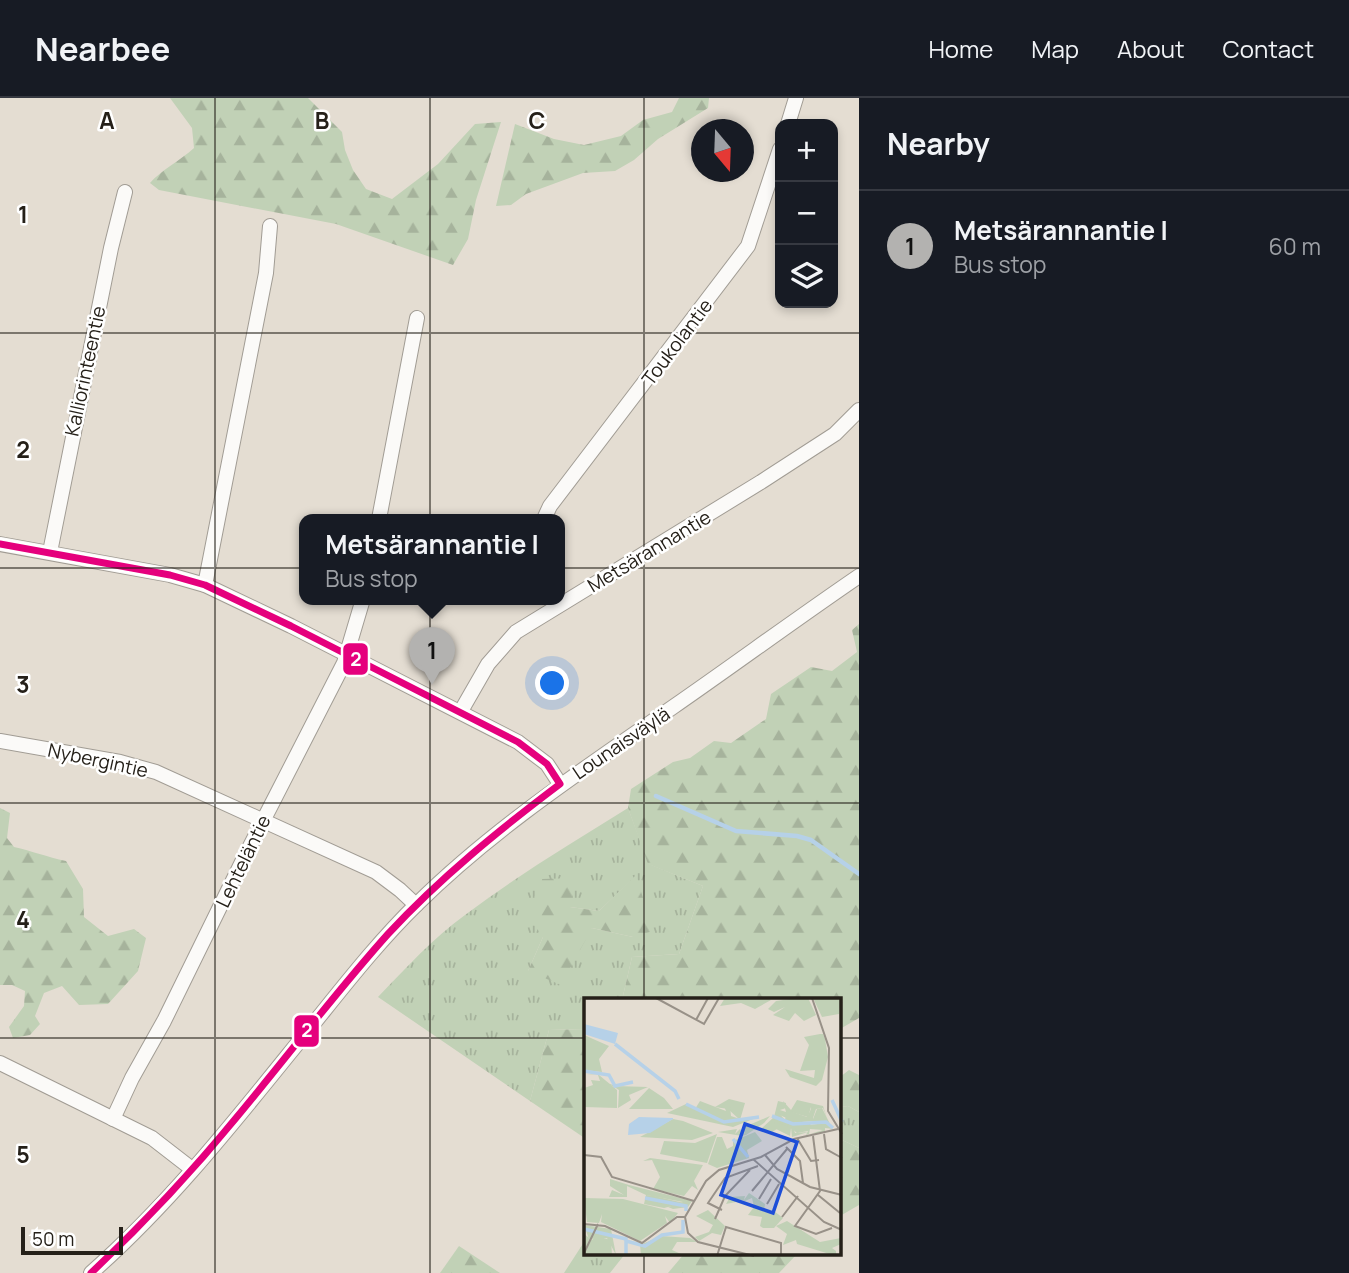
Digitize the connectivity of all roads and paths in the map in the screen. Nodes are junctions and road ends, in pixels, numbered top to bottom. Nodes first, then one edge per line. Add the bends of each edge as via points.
1 (796, 98) edge
2 (790, 119) edge
3 (775, 164) edge
4 (125, 192) dead end
5 (270, 226) dead end
6 (417, 318) dead end
7 (859, 410) edge
8 (380, 514) edge
9 (546, 514) edge
10 (0, 544) edge
11 (50, 552) junction
12 (859, 576) edge
13 (205, 585) junction
14 (565, 597) edge
15 (361, 605) edge
16 (552, 605) edge
17 (348, 654) junction
18 (461, 711) junction
19 (0, 741) edge
20 (561, 785) junction
21 (262, 822) junction
22 (416, 905) junction
23 (0, 1063) edge
24 (113, 1119) junction
25 (192, 1169) junction
26 (91, 1273) edge

1 - 2 street
3 - 9 street, Toukolantie via 748,246
4 - 11 street, Kalliorinteentie
5 - 13 street via 266,273
6 - 8 street
7 - 14 street, Metsärannantie via 835,434 761,482
10 - 11 street
11 - 13 street
12 - 20 street, Lounaisväylä
13 - 17 street
15 - 17 street, Lehteläntie
16 - 18 street, Metsärannantie via 516,632 488,664
17 - 18 street
17 - 21 street, Lehteläntie
18 - 20 street via 519,742 547,764
19 - 21 street, Nybergintie via 156,772
20 - 22 street, Lounaisväylä via 506,824
21 - 22 street, Nybergintie via 376,873
21 - 24 street, Lehteläntie
22 - 25 street, Lounaisväylä
23 - 24 street
24 - 25 street via 152,1138
25 - 26 street, Lounaisväylä

